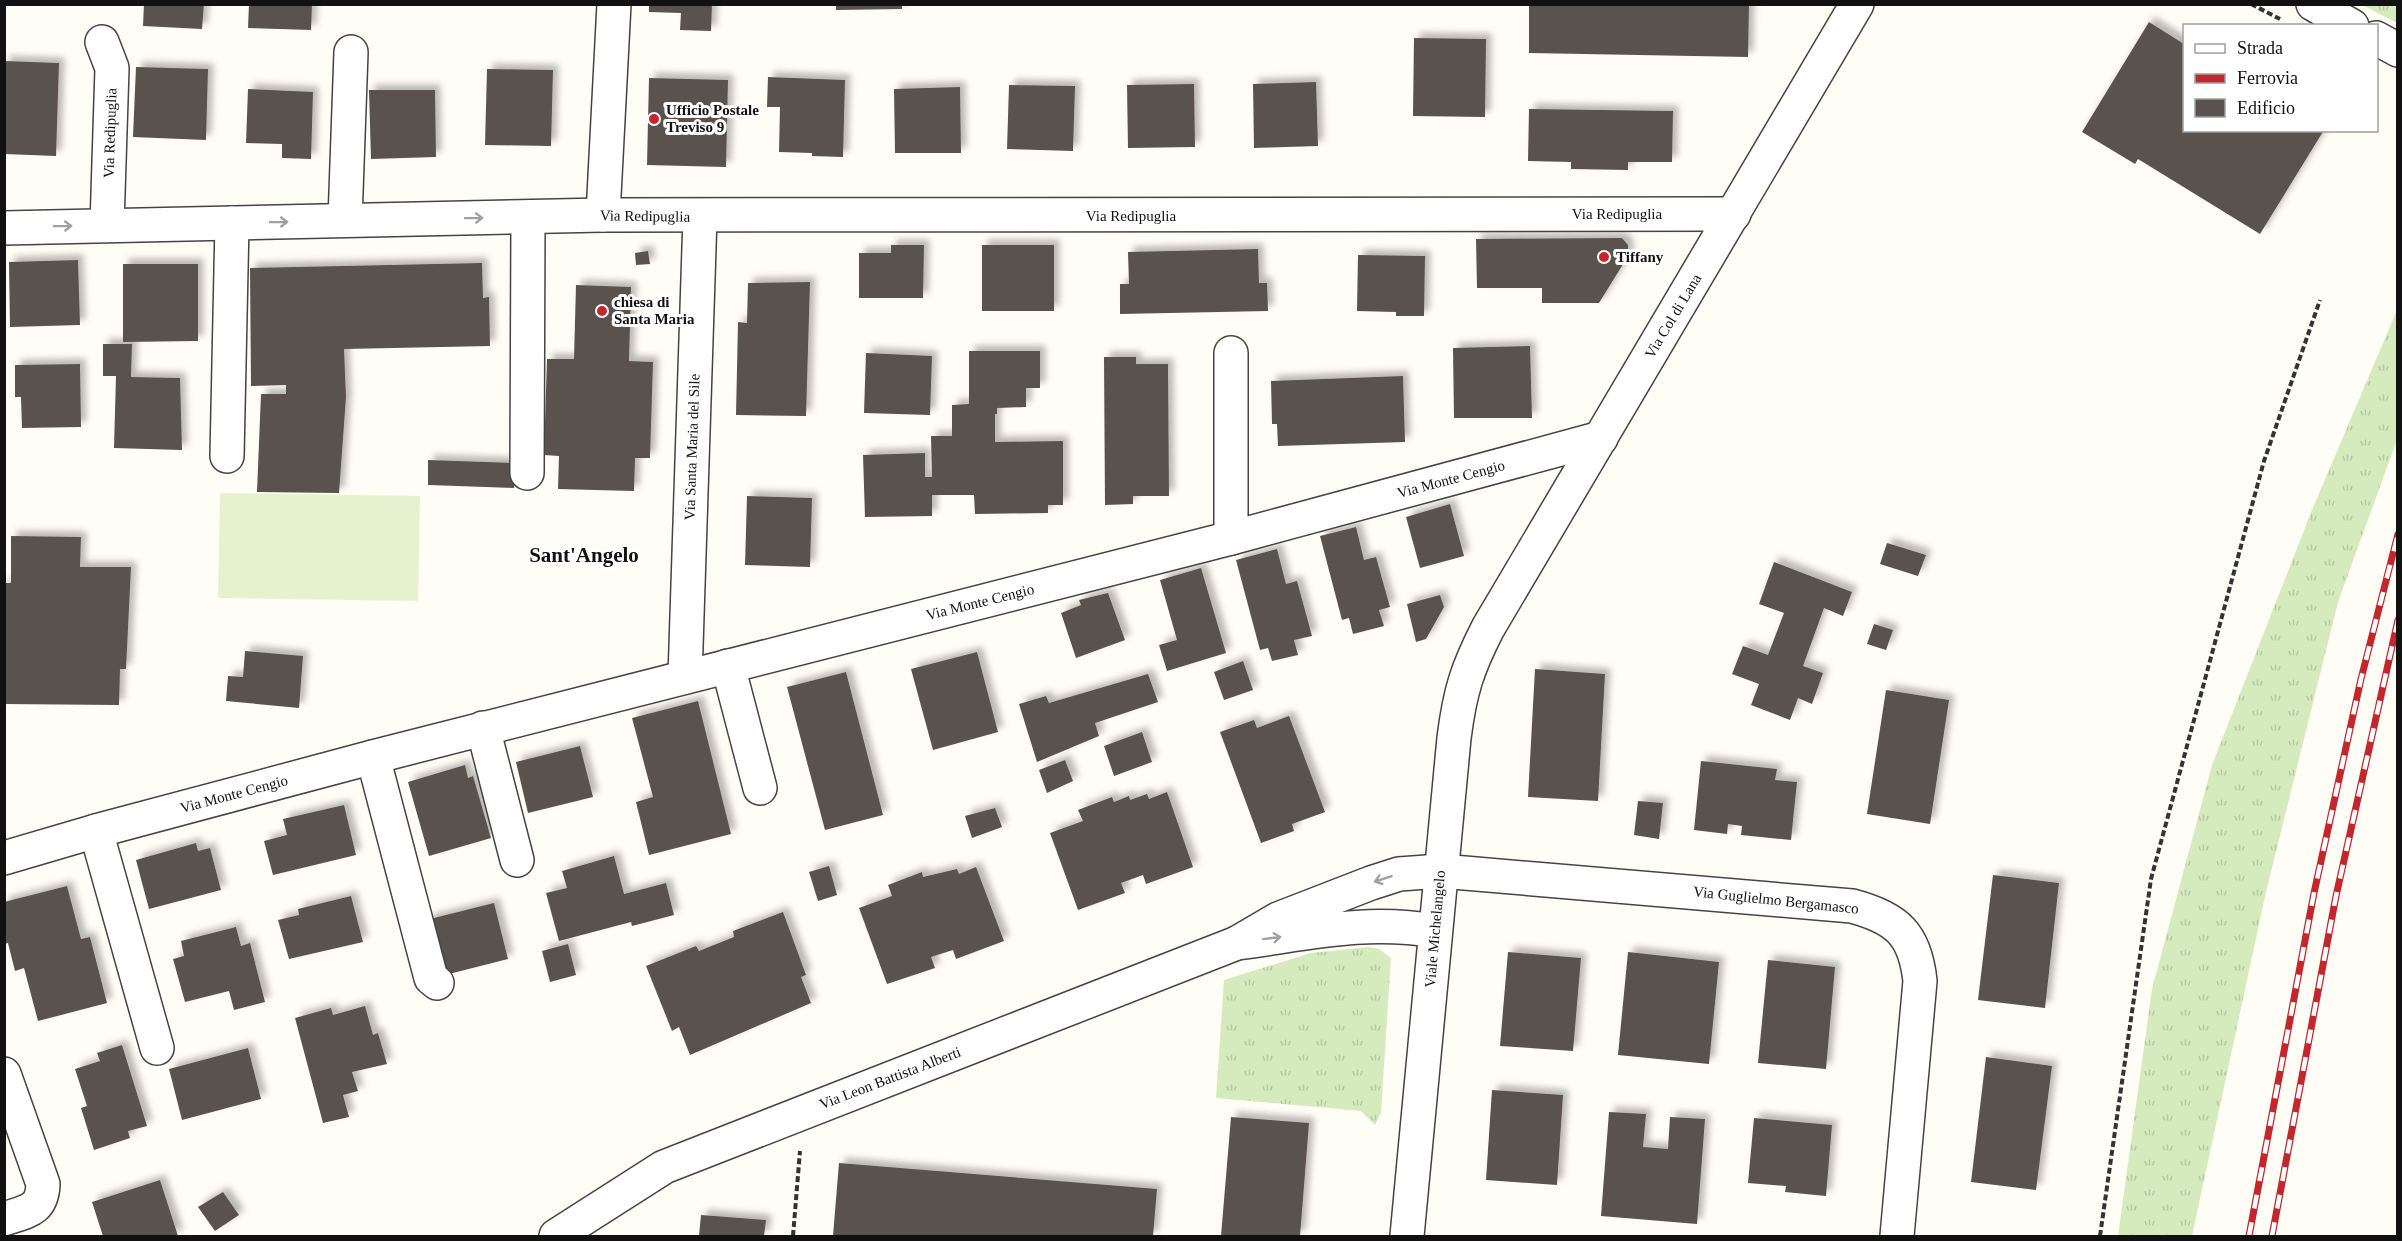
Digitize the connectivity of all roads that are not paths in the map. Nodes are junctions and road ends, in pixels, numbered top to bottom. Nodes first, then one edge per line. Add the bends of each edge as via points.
1 (614, 4) edge
2 (1857, 4) edge
3 (2313, 4) edge
4 (2348, 24) edge
5 (2378, 40) edge
6 (102, 42) dead end
7 (2397, 50) edge
8 (351, 52) dead end
9 (1734, 214) junction
10 (603, 215) junction
11 (528, 216) junction
12 (700, 217) junction
13 (345, 220) junction
14 (232, 223) junction
15 (107, 225) junction
16 (4, 228) edge
17 (1231, 353) dead end
18 (1601, 438) junction
19 (227, 456) dead end
20 (527, 473) dead end
21 (1231, 538) junction
22 (1488, 627) joint
23 (728, 666) junction
24 (685, 677) junction
25 (483, 728) junction
26 (373, 757) junction
27 (760, 788) dead end
28 (96, 831) junction
29 (4, 858) edge
30 (517, 860) dead end
31 (1441, 871) junction
32 (1435, 932) junction
33 (1237, 943) junction
34 (437, 983) dead end
35 (157, 1048) dead end
36 (4, 1074) edge
37 (4, 1219) edge
38 (556, 1236) edge
39 (1407, 1236) edge
40 (1897, 1236) edge

1 - 10 street
2 - 9 street, Via Col di Lana
3 - 4 street
5 - 7 street
6 - 15 street, Via Redipuglia via 112,68
8 - 13 street
9 - 12 street, Via Redipuglia
9 - 18 street, Via Col di Lana
10 - 11 street, Via Redipuglia
10 - 12 street, Via Redipuglia
13 -> 11 street, Via Redipuglia
11 - 20 street
12 - 24 street, Via Santa Maria del Sile
14 -> 13 street, Via Redipuglia
14 - 15 street, Via Redipuglia
14 - 19 street
16 -> 15 street, Via Redipuglia
17 - 21 street
18 - 21 street, Via Monte Cengio
18 - 22 street, Via Col di Lana
21 - 23 street, Via Monte Cengio
22 - 31 street, Viale Michelangelo via 1467,668 1459,699
23 - 24 street, Via Monte Cengio
23 - 27 street
24 - 25 street, Via Monte Cengio
25 - 26 street, Via Monte Cengio
25 - 30 street
26 - 28 street, Via Monte Cengio
26 - 34 street via 430,978
28 - 29 street, Via Monte Cengio
28 - 35 street
31 - 32 street, Viale Michelangelo
31 -> 33 street, Via Leon Battista Alberti via 1399,874 1278,919
31 - 40 street, Via Guglielmo Bergamasco via 1852,906 1888,919 1913,946 1920,981
33 -> 32 street, Via Leon Battista Alberti via 1362,925 1398,925
32 - 39 street, Viale Michelangelo
33 - 38 street, Via Leon Battista Alberti via 664,1167
36 - 37 street via 44,1184 43,1198 34,1208

